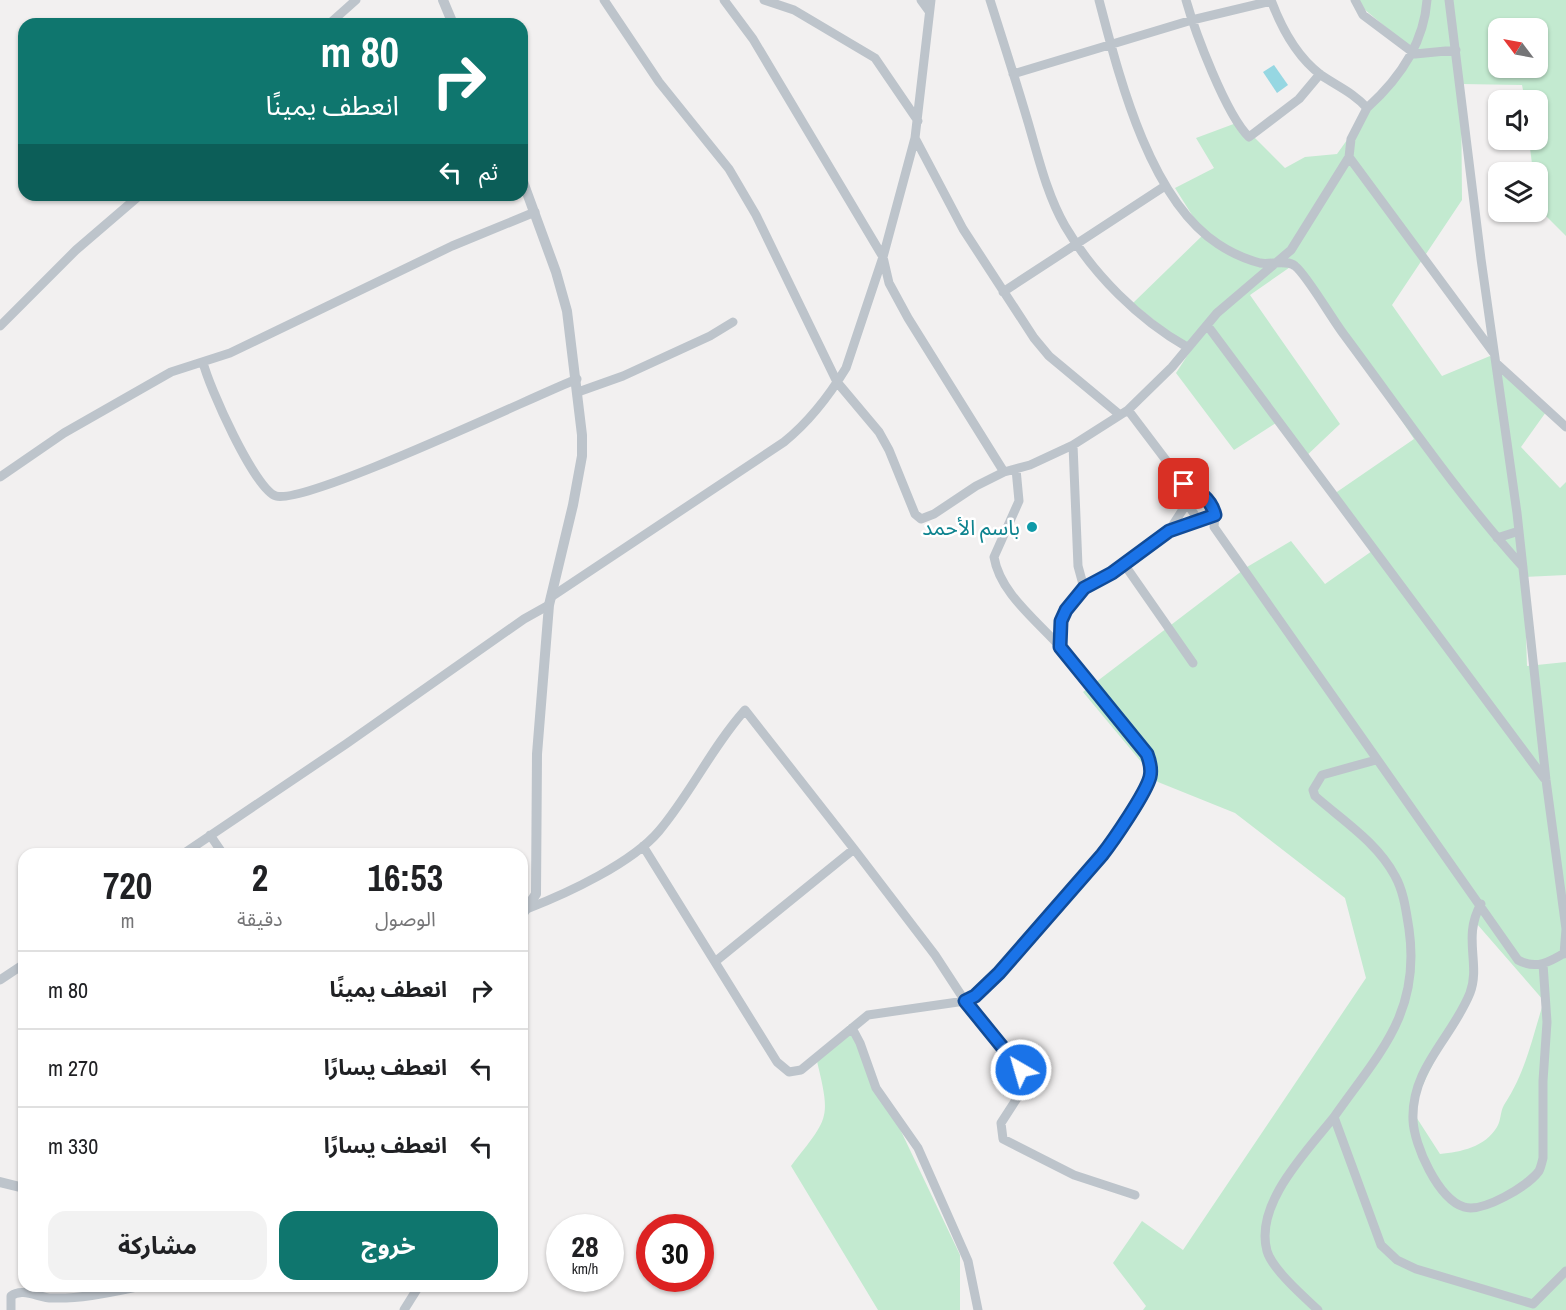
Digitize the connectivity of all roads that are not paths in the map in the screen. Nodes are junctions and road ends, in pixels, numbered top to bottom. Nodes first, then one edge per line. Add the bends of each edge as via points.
1 (356, 0) edge
2 (443, 0) edge
3 (604, 0) edge
4 (724, 0) edge
5 (764, 0) edge
6 (921, 0) edge
7 (931, 0) edge
8 (990, 0) edge
9 (1099, 0) edge
10 (1186, 0) edge
11 (1355, 0) edge
12 (1426, 0) edge
13 (1449, 0) edge
14 (1271, 1) edge
15 (929, 11) junction
16 (336, 18) edge
17 (450, 18) edge
18 (1192, 20) junction
19 (1111, 44) junction
20 (1456, 50) junction
21 (1412, 52) junction
22 (1013, 74) junction
23 (1320, 74) junction
24 (1367, 108) junction
25 (918, 121) junction
26 (915, 138) junction
27 (1349, 157) junction
28 (1166, 186) junction
29 (528, 194) edge
30 (133, 201) edge
31 (535, 212) junction
32 (1076, 243) junction
33 (884, 257) junction
34 (1274, 264) junction
35 (1004, 292) junction
36 (734, 321) dead end
37 (1208, 325) junction
38 (0, 326) edge
39 (1187, 347) junction
40 (1495, 358) junction
41 (202, 362) junction
42 (576, 379) junction
43 (837, 382) junction
44 (578, 392) junction
45 (1124, 412) junction
46 (1566, 427) edge
47 (1073, 445) junction
48 (1016, 469) junction
49 (1004, 472) junction
50 (0, 477) edge
51 (1184, 484) junction
52 (1201, 492) junction
53 (1187, 503) junction
54 (1215, 515) junction
55 (1197, 522) junction
56 (1214, 527) junction
57 (1169, 531) junction
58 (1519, 531) junction
59 (1497, 538) junction
60 (1124, 564) junction
61 (1523, 567) junction
62 (1084, 588) junction
63 (550, 601) junction
64 (1060, 647) junction
65 (1193, 663) dead end
66 (1376, 760) junction
67 (1546, 780) junction
68 (210, 835) junction
69 (643, 846) junction
70 (192, 848) edge
71 (219, 848) edge
72 (854, 849) junction
73 (1481, 904) junction
74 (528, 908) edge
75 (528, 911) edge
76 (1566, 929) edge
77 (1565, 953) edge
78 (716, 961) junction
79 (1543, 964) junction
80 (18, 968) edge
81 (0, 980) edge
82 (965, 1001) junction
83 (852, 1029) junction
84 (1335, 1117) junction
85 (0, 1182) edge
86 (18, 1186) edge
87 (1135, 1195) dead end
88 (1566, 1270) edge
89 (20, 1292) edge
90 (20, 1292) edge
91 (112, 1292) edge
92 (415, 1292) edge
93 (0, 1306) edge
94 (1531, 1307) edge
95 (6, 1310) edge
96 (10, 1310) edge
97 (404, 1310) edge
98 (978, 1310) edge
99 (1318, 1310) edge

1 - 16 street
2 - 17 street
3 - 43 street via 659,82 729,169 756,215
4 - 33 street via 753,39
5 - 25 street via 794,10 875,58
6 - 15 street
7 - 15 street
8 - 22 street
9 - 19 street
10 - 18 street
11 - 21 street via 1363,15
12 - 21 street via 1424,19
13 - 20 street
14 - 18 street
14 - 23 street via 1293,45
15 - 25 street
18 - 19 street
18 - 23 street via 1232,112 1249,137 1299,99
19 - 22 street
19 - 28 street via 1133,114
20 - 21 street via 1419,55
20 - 40 street
21 - 24 street via 1388,89
22 - 32 street via 1040,164 1064,224
23 - 24 street
24 - 27 street via 1351,139
25 - 26 street
26 - 33 street
26 - 35 street via 963,229
27 - 34 street via 1291,250
27 - 40 street
28 - 32 street
28 - 34 street via 1202,233 1234,253
29 - 31 street
30 - 38 street via 76,250
31 - 41 street via 452,246 230,353
31 - 42 street via 567,311
32 - 35 street
32 - 39 street via 1143,316
33 - 43 street via 846,368
33 - 49 street via 889,283 908,318
34 - 37 street
34 - 59 street via 1296,266
35 - 45 street via 1049,356
36 - 44 street via 623,376
37 - 39 street
37 - 67 street
39 - 45 street via 1167,372
40 - 46 street
40 - 58 street
41 - 42 street via 219,407 251,465 268,491 279,497 356,475
41 - 50 street via 171,372 64,433
42 - 44 street
43 - 49 street via 879,432 921,519
43 - 63 street via 804,426 784,442
44 - 63 street via 582,456
45 - 47 street
45 - 51 street
47 - 48 street
47 - 62 street via 1078,566
48 - 49 street
48 - 64 street via 1019,501 995,550 995,562 1024,608
51 - 52 street
51 - 53 street
52 - 53 street
52 - 54 street
53 - 55 street
53 - 57 street
54 - 55 street
54 - 56 street
55 - 56 street
55 - 57 street
56 - 66 street
57 - 60 street
58 - 59 street
58 - 61 street
59 - 61 street
60 - 62 street
60 - 65 street
61 - 67 street
62 - 64 street via 1061,621
63 - 68 street
63 - 74 street via 538,742 537,881 536,894
64 - 82 street via 1147,754 1150,779 1114,840 1090,870 999,973
66 - 73 street
66 - 84 street via 1322,776 1313,790 1315,796 1351,824 1395,875 1405,904 1412,973 1393,1032
67 - 76 street
68 - 70 street
68 - 71 street
69 - 72 street via 684,798 745,710
69 - 75 street
69 - 78 street
72 - 78 street
72 - 82 street
73 - 79 street via 1518,960 1533,966
73 - 79 street via 1470,940 1473,981 1469,994 1428,1061 1418,1085 1413,1121 1424,1162 1449,1199 1466,1208 1492,1203 1524,1186 1540,1170 1547,1022
76 - 77 street
77 - 79 street
78 - 83 street via 777,1062 789,1072 801,1070
80 - 81 street
82 - 83 street via 876,1013
82 - 87 street via 1021,1070 1023,1089 1001,1123 1003,1139 1074,1175
83 - 98 street via 876,1089 918,1148 968,1261
84 - 94 street via 1382,1245 1397,1260
84 - 99 street via 1269,1205 1265,1227 1267,1253
85 - 86 street
88 - 94 street
89 - 96 street via 11,1296
90 - 91 street via 62,1298
92 - 97 street
93 - 95 street

